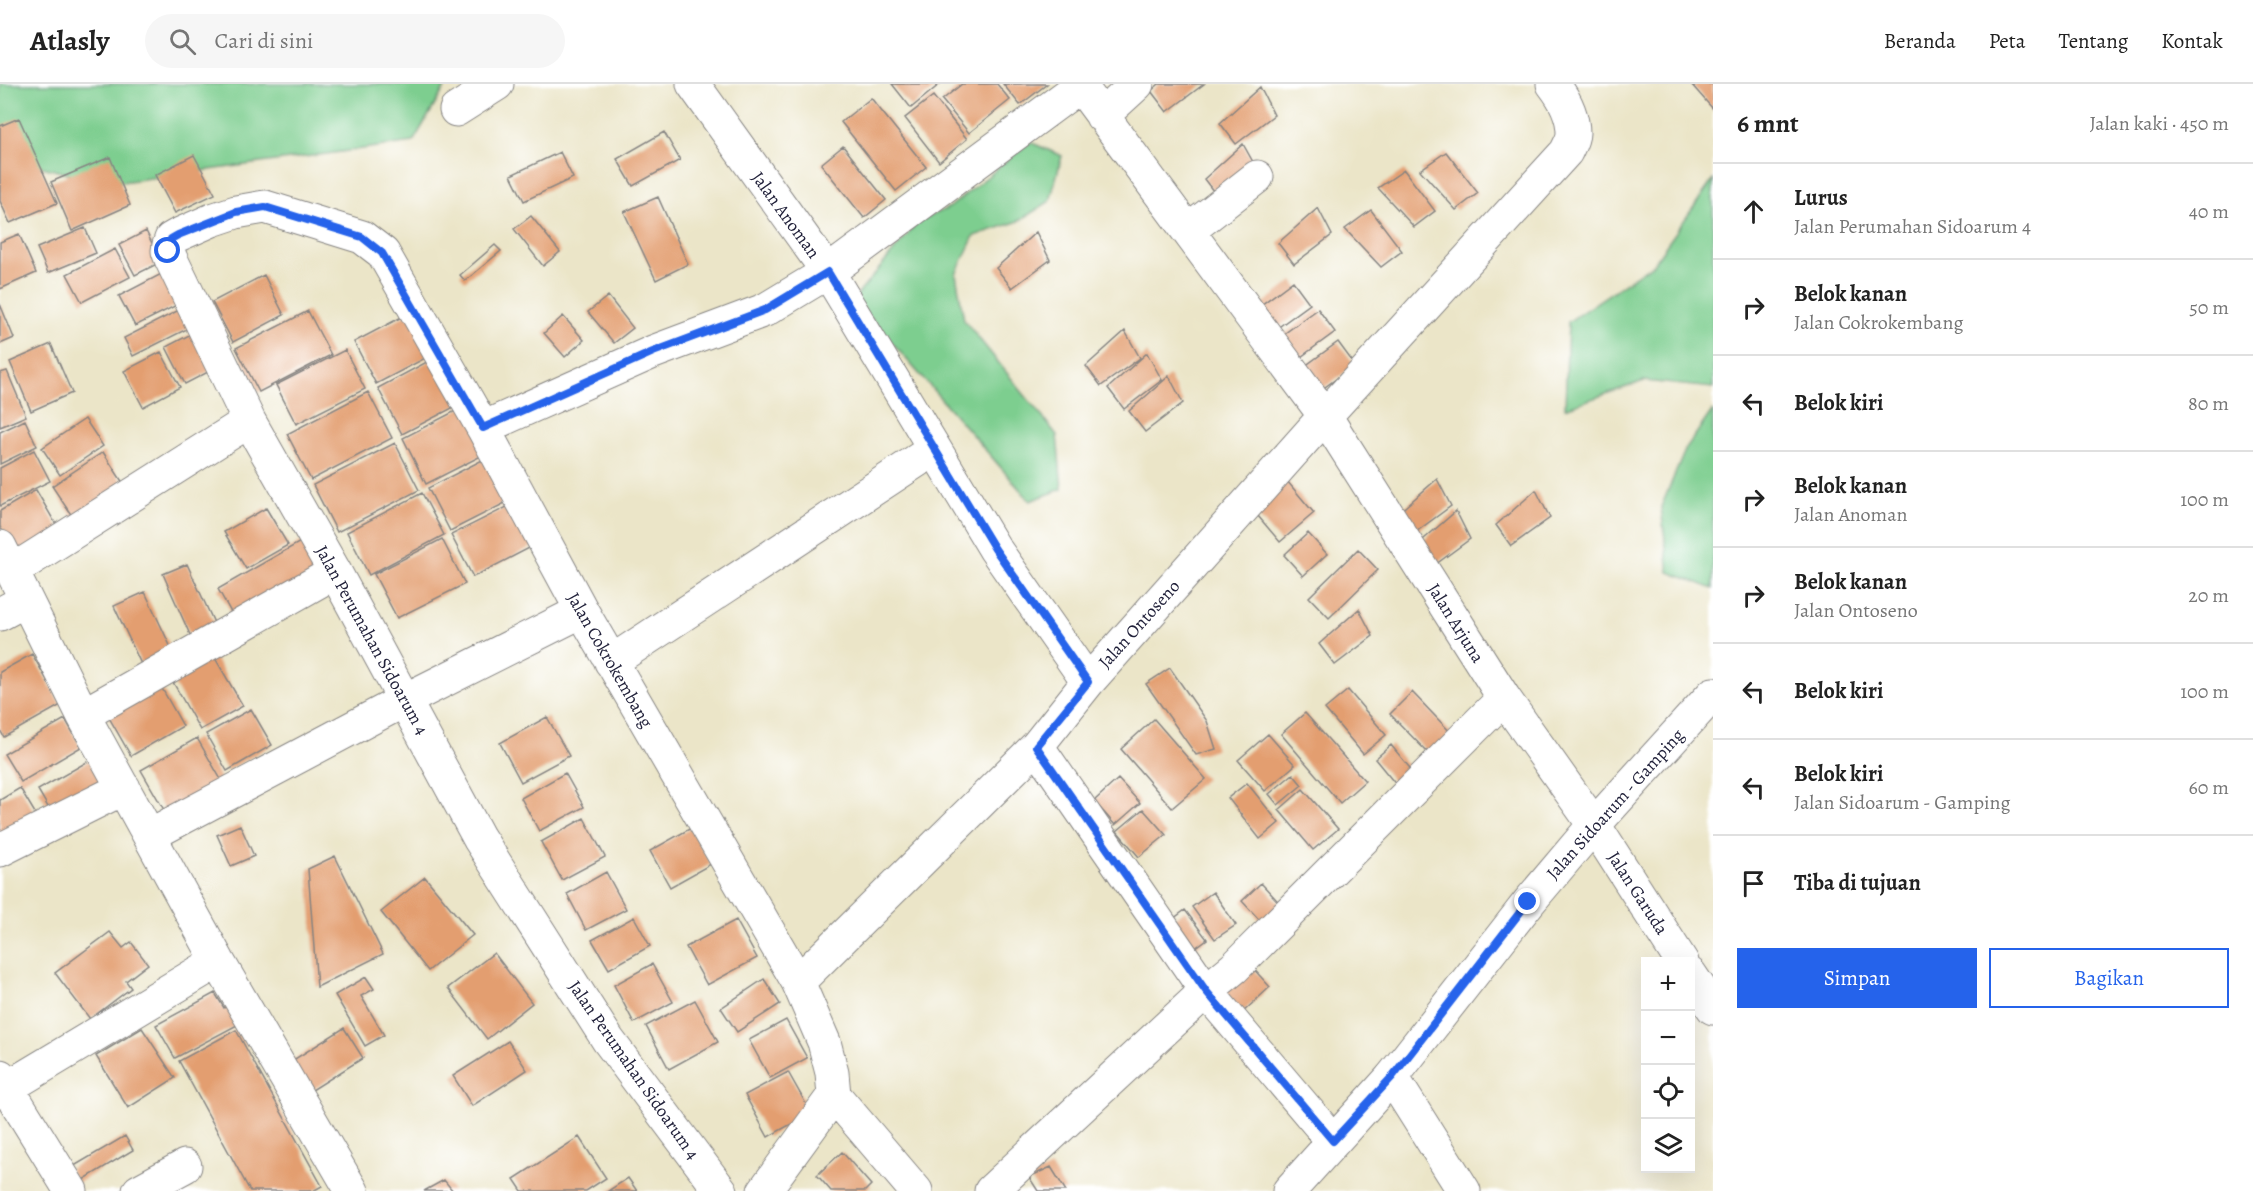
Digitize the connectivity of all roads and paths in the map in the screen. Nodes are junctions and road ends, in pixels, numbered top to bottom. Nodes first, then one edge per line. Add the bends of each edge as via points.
1 (497, 84) edge
2 (693, 84) edge
3 (1137, 84) edge
4 (1553, 84) edge
5 (1079, 85) edge
6 (456, 110) dead end
7 (1102, 116) junction
8 (1257, 177) dead end
9 (1188, 231) junction
10 (362, 237) joint
11 (828, 272) junction
12 (1325, 416) junction
13 (249, 421) junction
14 (483, 428) junction
15 (933, 450) junction
16 (6, 559) edge
17 (335, 572) junction
18 (13, 607) edge
19 (582, 611) junction
20 (611, 662) junction
21 (1088, 682) junction
22 (1713, 694) edge
23 (1504, 698) junction
24 (405, 700) junction
25 (83, 715) junction
26 (1036, 746) junction
27 (123, 788) junction
28 (1594, 825) junction
29 (150, 835) junction
30 (0, 850) edge
31 (1679, 957) edge
32 (218, 961) junction
33 (798, 982) junction
34 (1206, 991) junction
35 (1392, 1077) junction
36 (2, 1085) edge
37 (834, 1095) junction
38 (1333, 1141) junction
39 (185, 1166) dead end
40 (338, 1186) edge
41 (71, 1191) edge
42 (139, 1191) edge
43 (721, 1191) edge
44 (764, 1191) edge
45 (916, 1191) edge
46 (992, 1191) edge
47 (1289, 1191) edge
48 (1464, 1191) edge

1 - 6 street
2 - 11 street, Jalan Anoman
3 - 7 street
4 - 12 street, Jalan Ontoseno via 1566,101 1571,121 1573,135 1566,152
5 - 7 street, Jalan Arjuna
5 - 11 street
7 - 9 street, Jalan Arjuna
8 - 9 street
9 - 12 street, Jalan Arjuna
10 - 13 street, Jalan Perumahan Sidoarum 4 via 265,207 212,220 171,239 171,260
10 - 14 street, Jalan Cokrokembang via 382,253
11 - 14 street via 765,310 653,352
11 - 15 street, Jalan Anoman
12 - 21 street, Jalan Ontoseno
12 - 23 street, Jalan Arjuna
13 - 16 street
13 - 17 street, Jalan Perumahan Sidoarum 4
14 - 19 street, Jalan Cokrokembang
15 - 20 street
15 - 21 street, Jalan Anoman via 995,549
16 - 18 street
17 - 24 street, Jalan Perumahan Sidoarum 4
17 - 25 street
18 - 25 street
19 - 20 street, Jalan Cokrokembang
19 - 24 street
20 - 33 street, Jalan Cokrokembang
21 - 26 street, Jalan Ontoseno
22 - 28 street, Jalan Sidoarum - Gamping
23 - 28 street, Jalan Arjuna
23 - 34 street via 1234,968
24 - 29 street
24 - 43 street, Jalan Perumahan Sidoarum 4 via 479,838 608,1040
25 - 27 street
26 - 33 street, Jalan Ontoseno
26 - 34 street
27 - 29 street
27 - 30 street
28 - 31 street, Jalan Garuda
28 - 35 street, Jalan Sidoarum - Gamping via 1528,902
29 - 32 street
32 - 36 street
32 - 40 street
33 - 37 street, Jalan Cokrokembang via 824,1042
34 - 38 street
34 - 46 street
35 - 38 street, Jalan Sidoarum - Gamping
35 - 48 street
36 - 41 street
37 - 44 street
37 - 45 street
38 - 47 street, Jalan Sidoarum - Gamping
39 - 42 street

